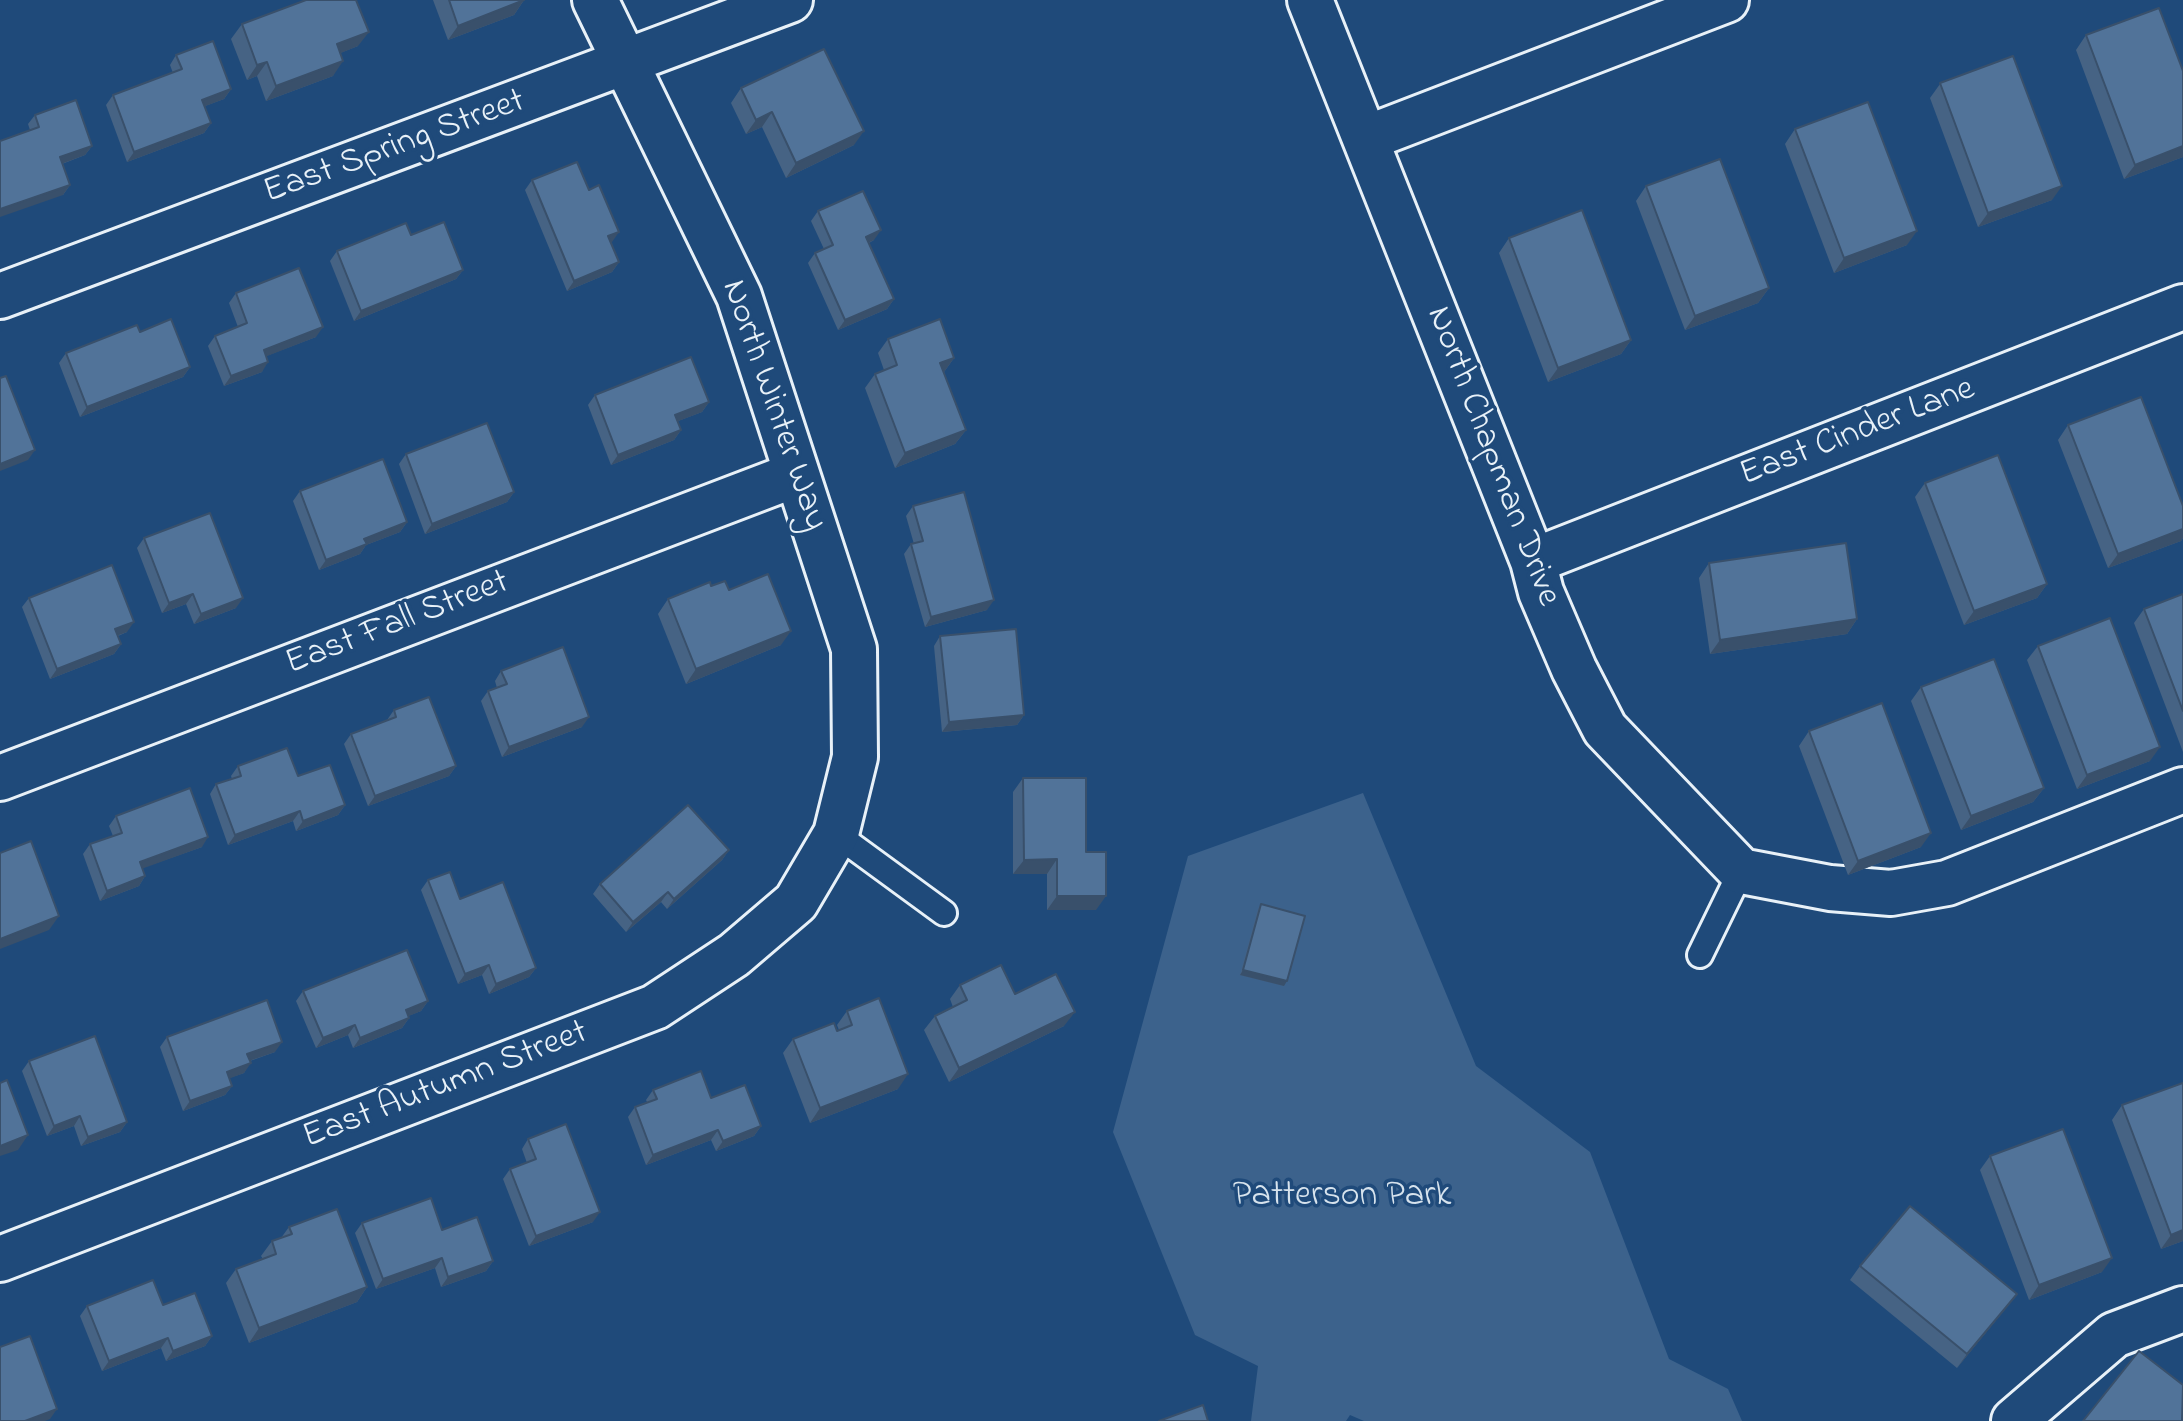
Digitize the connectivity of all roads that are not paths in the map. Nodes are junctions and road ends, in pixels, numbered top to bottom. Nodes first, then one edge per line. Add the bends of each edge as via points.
1 (595, 0) edge
2 (790, 0) edge
3 (1310, 0) edge
4 (1726, 0) edge
5 (625, 64) junction
6 (1367, 138) junction
7 (0, 296) edge
8 (2183, 307) edge
9 (797, 474) junction
10 (1533, 561) junction
11 (0, 778) edge
12 (2183, 790) edge
13 (836, 834) junction
14 (1741, 871) junction
15 (944, 913) dead end
16 (1700, 955) dead end
17 (0, 1259) edge
18 (2183, 1309) edge
19 (2014, 1421) edge

1 - 5 street, North Winter Way
2 - 5 street, East Spring Street
3 - 6 street, North Chapman Drive
4 - 6 street
5 - 7 street, East Spring Street
5 - 9 street, North Winter Way via 739,296
6 - 10 street, North Chapman Drive
8 - 10 street, East Cinder Lane
9 - 11 street, East Fall Street
9 - 13 street, North Winter Way via 854,649 855,757
10 - 14 street, North Chapman Drive via 1541,592 1605,729
12 - 14 street via 1947,883 1891,893
13 - 15 lane
13 - 17 street, East Autumn Street via 796,902 734,955 655,1007
14 - 16 lane
18 - 19 street via 2114,1335

